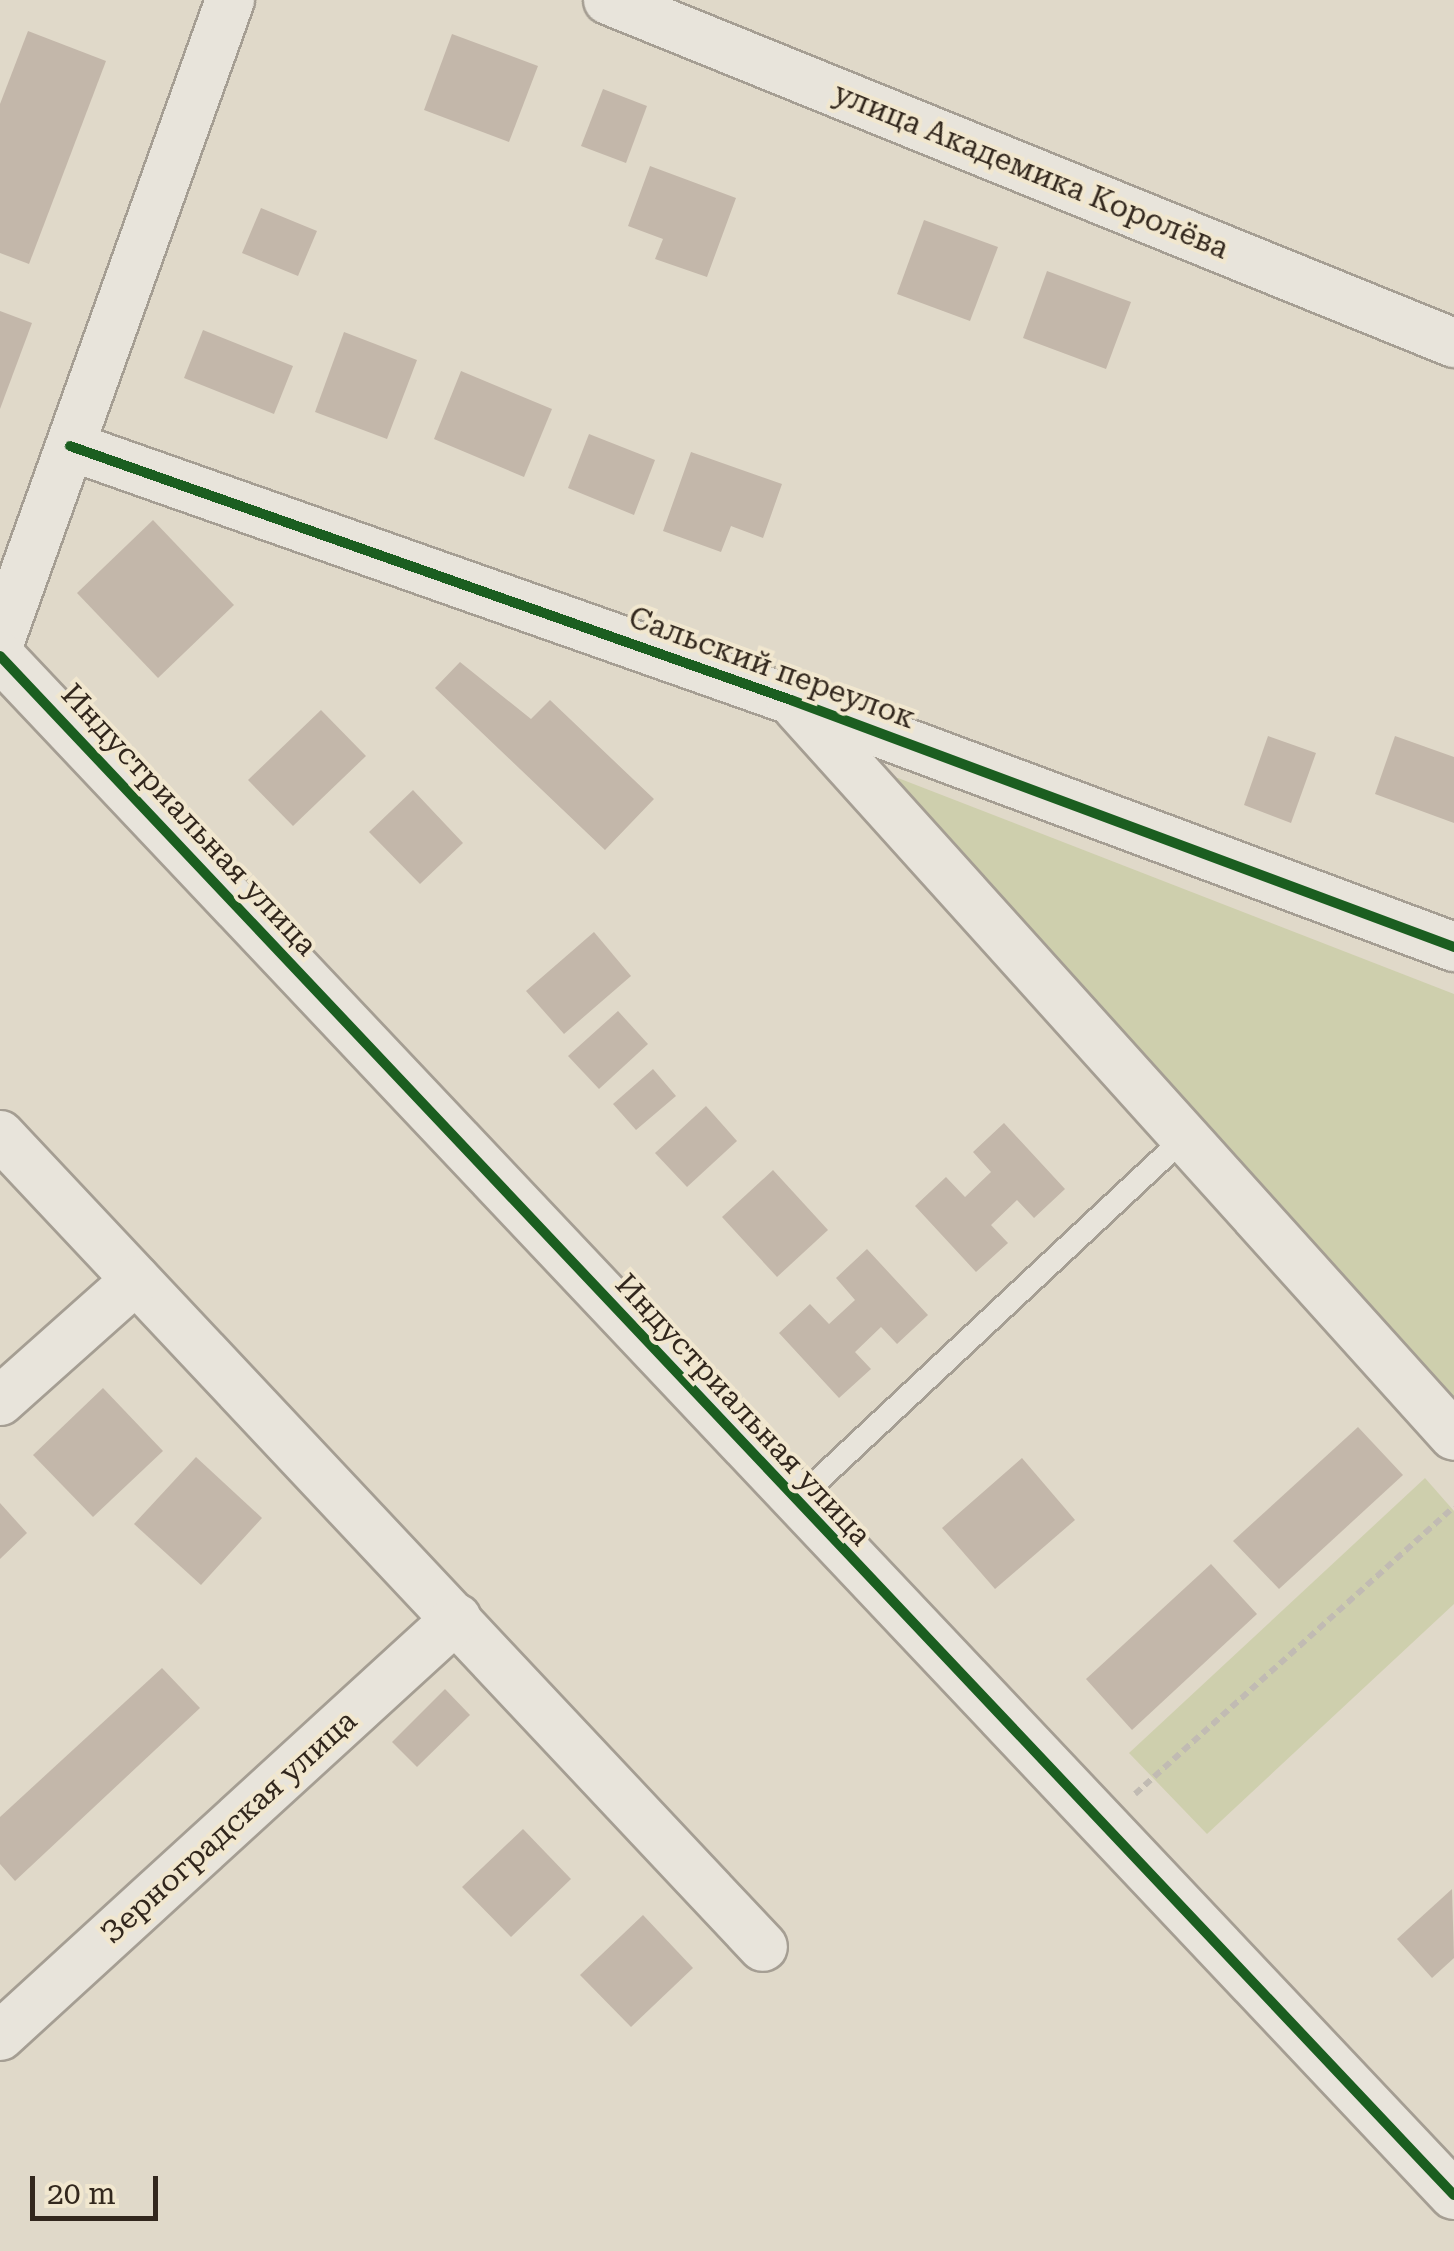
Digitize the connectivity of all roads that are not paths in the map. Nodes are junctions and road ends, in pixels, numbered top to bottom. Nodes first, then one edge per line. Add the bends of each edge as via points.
1 (230, 0) edge
2 (608, 0) edge
3 (1454, 343) edge
4 (70, 446) junction
5 (0, 641) edge
6 (0, 656) edge
7 (791, 700) junction
8 (1454, 947) edge
9 (0, 1135) edge
10 (1183, 1140) junction
11 (136, 1280) junction
12 (0, 1402) edge
13 (1454, 1436) edge
14 (796, 1502) junction
15 (457, 1618) junction
16 (762, 1947) dead end
17 (0, 2036) edge
18 (1454, 2195) edge

1 - 4 street
2 - 3 street, улица Академика Королёва
4 - 5 street
4 - 7 street, Сальский переулок
6 - 14 street, Индустриальная улица
7 - 8 street, Сальский переулок
7 - 10 street, Сальский переулок
9 - 11 street
10 - 13 street, Сальский переулок
10 - 14 lane
11 - 12 street
11 - 15 street
14 - 18 street, Индустриальная улица
15 - 16 street
15 - 17 street, Зерноградская улица

